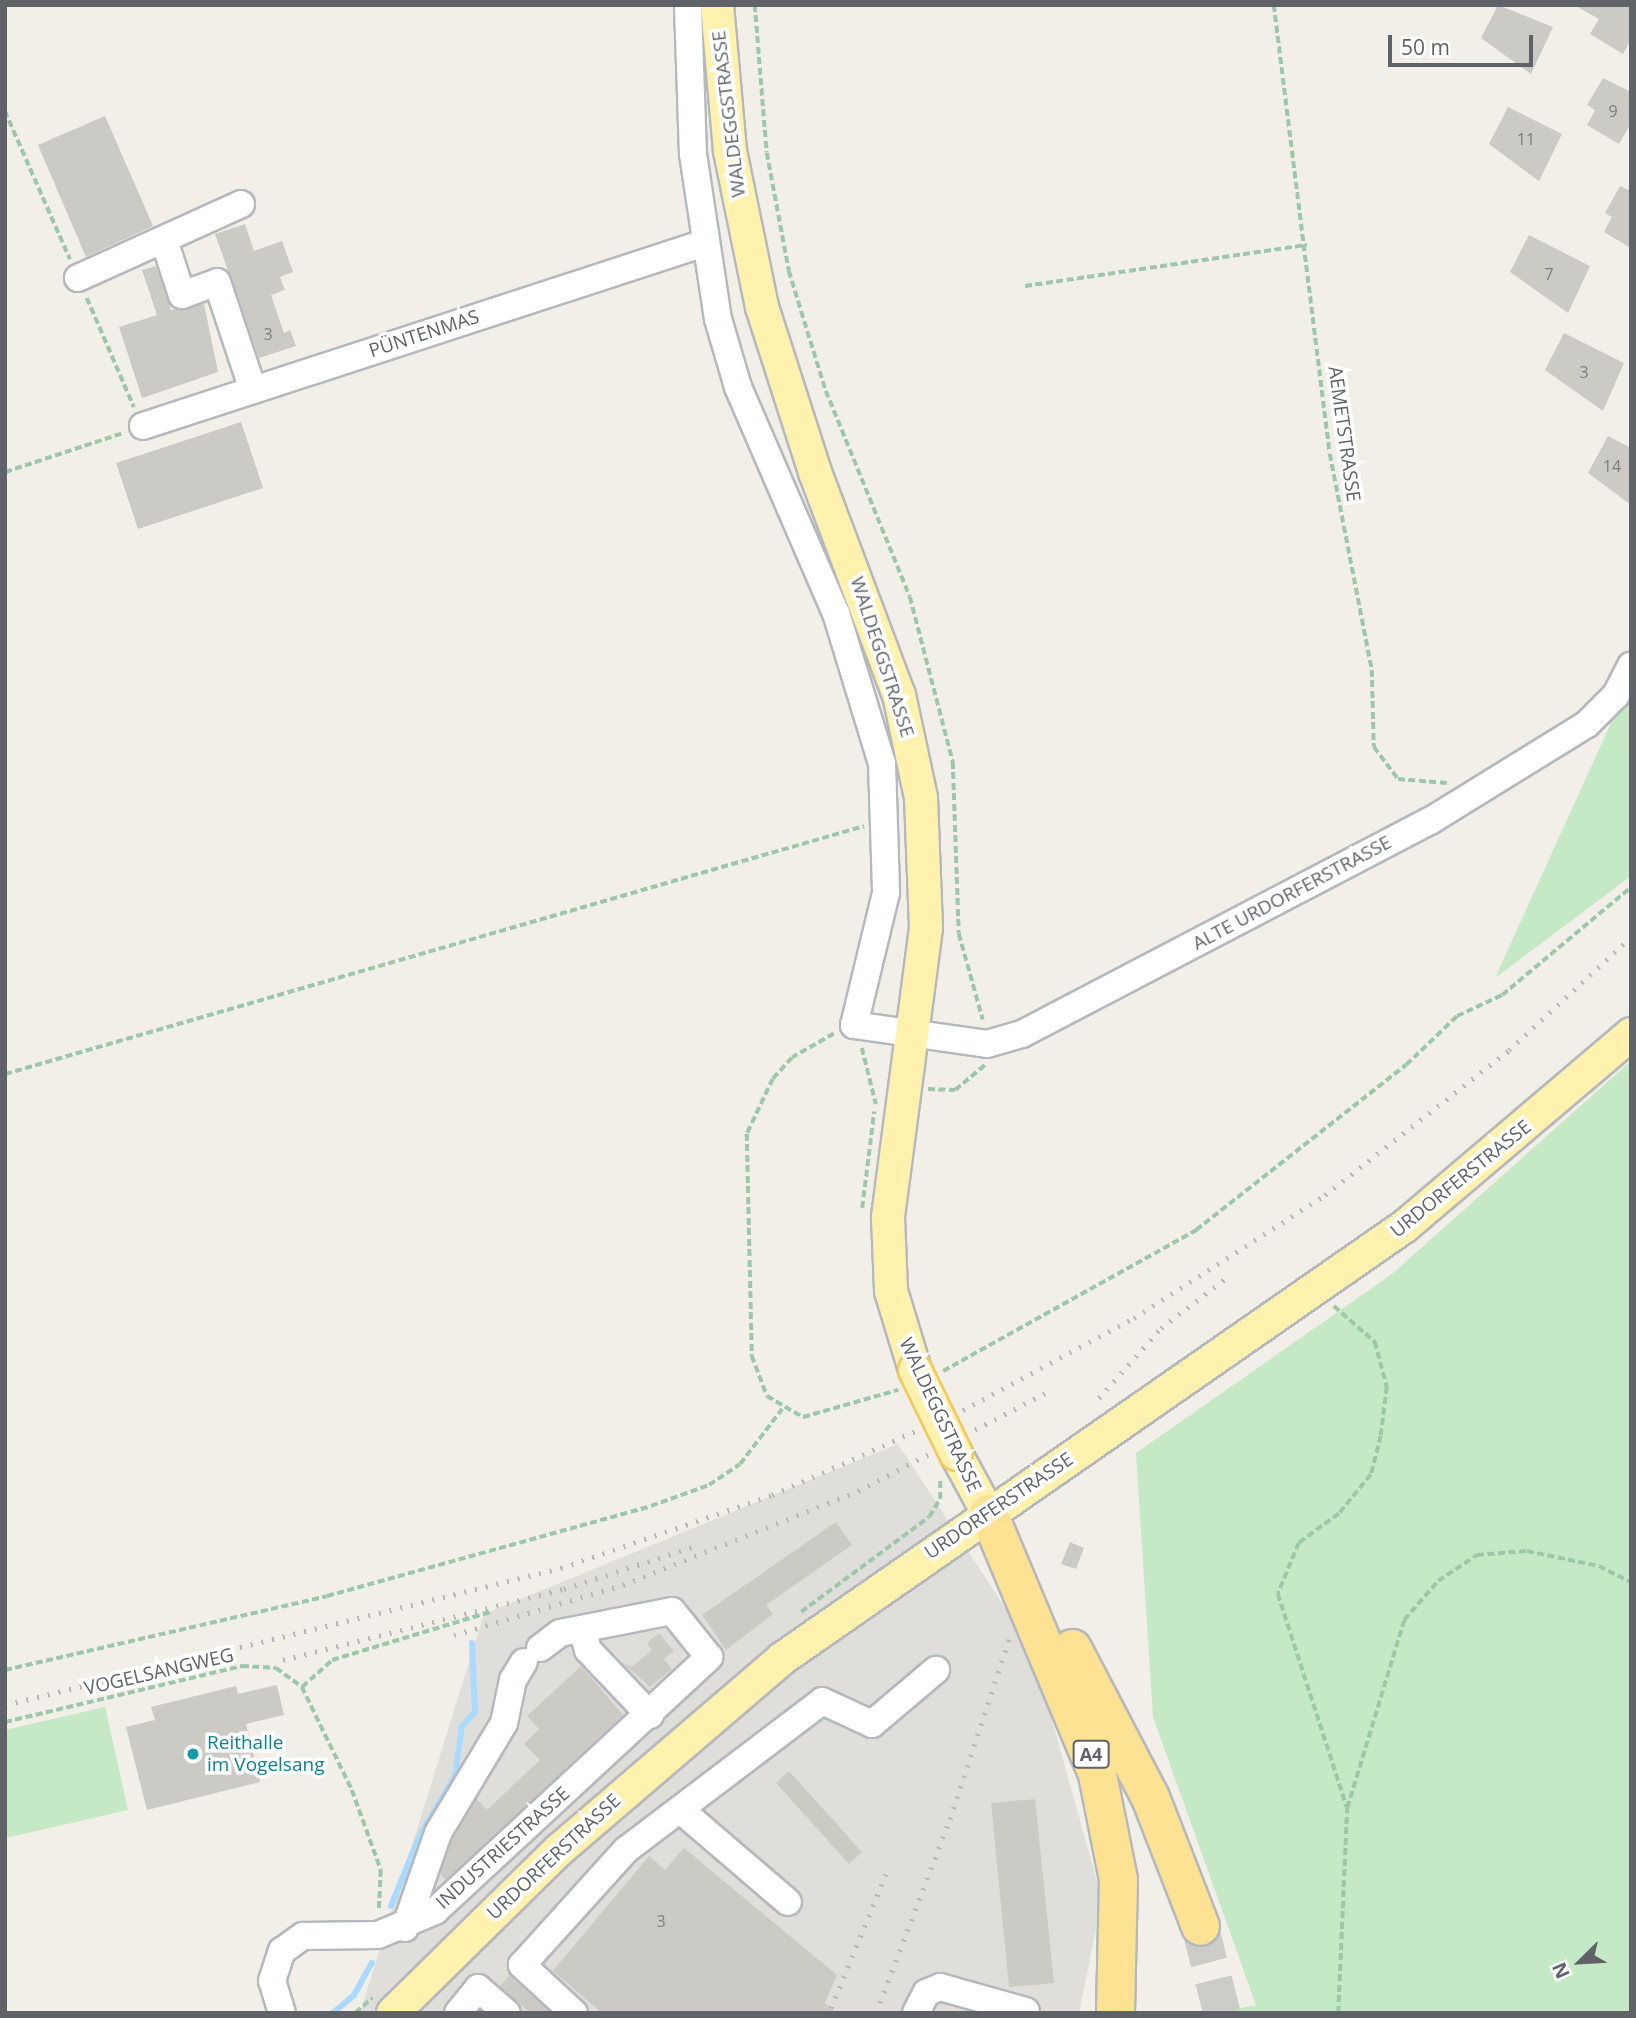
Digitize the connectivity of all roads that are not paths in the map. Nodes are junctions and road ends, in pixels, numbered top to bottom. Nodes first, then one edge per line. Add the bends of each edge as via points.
1 (688, 5) edge
2 (717, 5) edge
3 (241, 204) dead end
4 (164, 240) junction
5 (705, 243) junction
6 (78, 278) dead end
7 (253, 390) junction
8 (143, 426) road end
9 (1631, 666) edge
10 (1631, 1034) edge
11 (916, 1035) junction
12 (988, 1513) junction
13 (582, 1629) junction
14 (936, 1670) dead end
15 (650, 1715) junction
16 (683, 1812) junction
17 (788, 1902) dead end
18 (1200, 1926) tunnel mouth
19 (405, 1928) junction
20 (1026, 2011) edge
21 (282, 2013) edge
22 (394, 2013) edge
23 (458, 2013) edge
24 (507, 2013) edge
25 (574, 2013) edge
26 (916, 2013) edge
27 (1115, 2013) edge

1 - 5 street via 693,154
2 - 11 main road, WALDEGGSTRASSE via 730,151 762,307 912,747 925,868
3 - 4 street
4 - 6 street
4 - 7 street via 182,295 217,282
5 - 7 street, PÜNTENMAS
5 - 11 street, ALTE URDORFERSTRASSE via 738,387 850,656 882,763 887,823 879,937 854,1025
7 - 8 street, PÜNTENMAS
9 - 11 street, ALTE URDORFERSTRASSE via 1616,695 1587,724 1471,795 1022,1034 987,1044
10 - 12 main road, URDORFERSTRASSE via 1496,1153 1318,1289
11 - 12 main road, WALDEGGSTRASSE, bridge via 888,1218 888,1260 899,1328 947,1464
12 - 18 highway, A4 via 1024,1554 1150,1797
12 - 22 main road, URDORFERSTRASSE via 713,1716 551,1859
12 - 27 highway, A4 via 1097,1774 1118,1879
13 - 15 street via 588,1650
13 - 15 street, INDUSTRIESTRASSE via 672,1611 709,1657
13 - 19 street via 532,1655 513,1680 504,1724 438,1833
14 - 16 street via 872,1724 822,1701
15 - 19 street, INDUSTRIESTRASSE via 435,1911
16 - 17 street
16 - 25 street via 626,1850 522,1965
19 - 21 street, INDUSTRIESTRASSE via 378,1935 328,1931 303,1936 282,1951 272,1981
20 - 26 street via 940,1987 926,1993
23 - 24 street via 478,1988

